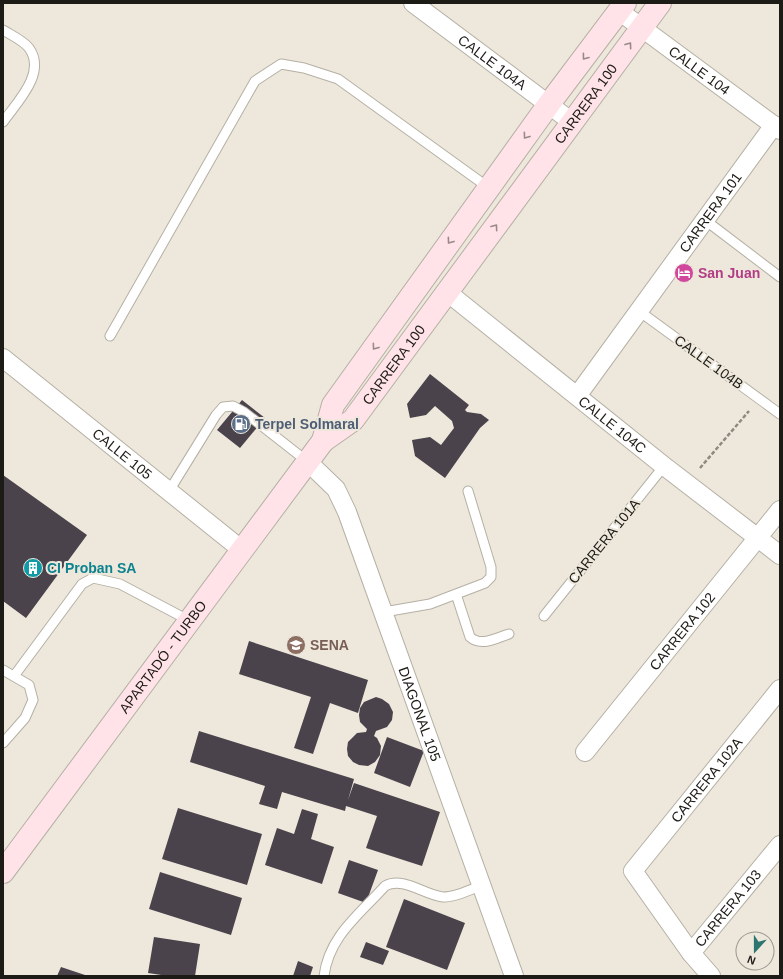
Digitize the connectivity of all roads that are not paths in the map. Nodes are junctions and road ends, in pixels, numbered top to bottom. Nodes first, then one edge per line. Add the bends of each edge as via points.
1 (413, 3) edge
2 (660, 3) edge
3 (622, 7) edge
4 (642, 28) junction
5 (3, 30) edge
6 (549, 104) junction
7 (3, 122) edge
8 (572, 122) junction
9 (777, 128) edge
10 (489, 188) junction
11 (705, 220) junction
12 (780, 277) edge
13 (447, 292) junction
14 (639, 311) junction
15 (110, 336) dead end
16 (3, 358) edge
17 (577, 396) junction
18 (780, 414) edge
19 (323, 442) junction
20 (308, 462) junction
21 (664, 466) junction
22 (169, 491) junction
23 (468, 491) dead end
24 (780, 510) edge
25 (758, 538) junction
26 (242, 550) junction
27 (780, 555) edge
28 (456, 594) junction
29 (384, 612) junction
30 (544, 616) dead end
31 (190, 621) junction
32 (509, 634) dead end
33 (3, 670) edge
34 (14, 676) junction
35 (780, 689) edge
36 (3, 743) edge
37 (585, 752) dead end
38 (780, 845) edge
39 (3, 872) edge
40 (482, 885) junction
41 (691, 953) junction
42 (324, 976) edge
43 (514, 976) edge
44 (711, 976) edge

1 - 6 street, CALLE 104A
2 - 4 main road, CARRERA 100
3 - 4 street, CALLE 104
3 -> 6 main road, CARRERA 100
8 -> 4 main road, CARRERA 100
4 - 9 street, CALLE 104
5 - 7 lane via 28,46 34,57 35,70 30,82
6 - 8 street, CALLE 104A
6 -> 10 main road, CARRERA 100
13 -> 8 main road, CARRERA 100
9 - 11 street, CARRERA 101
10 - 15 lane via 338,79 282,64 255,81
10 -> 19 main road, CARRERA 100 via 333,405
11 - 12 lane
11 - 14 street, CARRERA 101
13 - 17 street, CALLE 104C
13 - 19 main road, CARRERA 100 via 353,420
14 - 17 street, CARRERA 101
14 - 18 lane, CALLE 104B
16 - 22 street, CALLE 105
17 - 21 street, CALLE 104C
19 - 20 main road, APARTADÓ - TURBO
20 - 22 lane via 244,412 233,406 223,407
20 - 26 main road, APARTADÓ - TURBO
20 - 29 street, DIAGONAL 105 via 336,489
21 - 25 street, CALLE 104C
21 - 30 lane, CARRERA 101A
22 - 26 street, CALLE 105
23 - 28 lane via 491,577 485,583
24 - 25 street, CARRERA 102
25 - 27 street, CALLE 104C
25 - 37 street, CARRERA 102
26 - 31 main road, APARTADÓ - TURBO
28 - 29 lane via 430,604
28 - 32 lane via 470,637 475,641 481,643
29 - 40 street, DIAGONAL 105
31 - 34 lane via 120,584 93,578 82,584
31 - 39 main road, APARTADÓ - TURBO
33 - 34 lane
34 - 36 lane via 29,685 33,700 25,718
35 - 41 street, CARRERA 102A via 633,871
38 - 41 street, CARRERA 103
40 - 42 lane via 445,897 428,894 400,882 384,886 336,940
40 - 43 street, DIAGONAL 105
41 - 44 street

